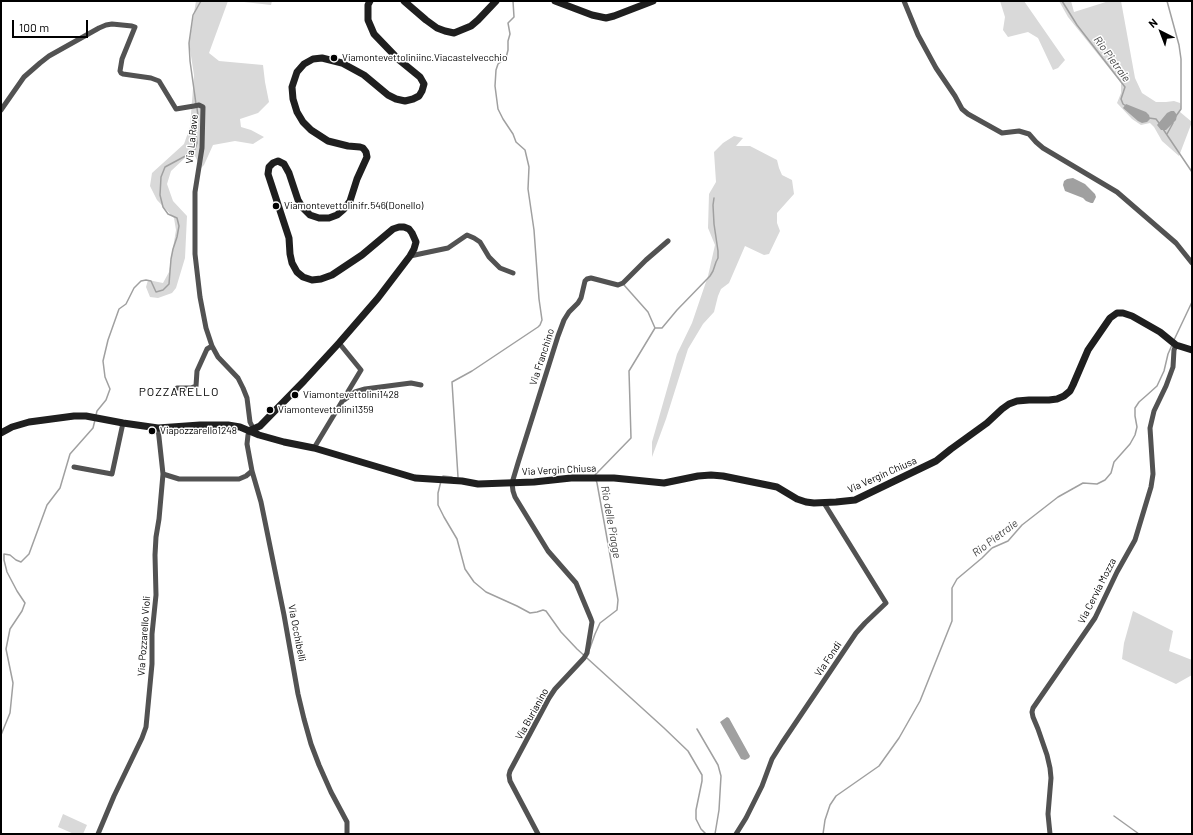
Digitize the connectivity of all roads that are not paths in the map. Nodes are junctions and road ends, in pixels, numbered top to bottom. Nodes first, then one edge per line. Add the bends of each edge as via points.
1 (370, 1) edge
2 (404, 1) edge
3 (496, 1) edge
4 (555, 1) edge
5 (653, 1) edge
6 (904, 1) edge
7 (1, 110) edge
8 (668, 241) dead end
9 (410, 256) junction
10 (1192, 263) edge
11 (513, 273) dead end
12 (339, 343) junction
13 (1176, 345) junction
14 (212, 346) junction
15 (1192, 350) edge
16 (421, 385) dead end
17 (177, 388) dead end
18 (342, 402) junction
19 (122, 423) junction
20 (158, 428) junction
21 (251, 430) junction
22 (1, 433) edge
23 (314, 448) junction
24 (74, 467) dead end
25 (252, 471) junction
26 (163, 474) junction
27 (512, 483) junction
28 (824, 503) junction
29 (98, 834) edge
30 (347, 834) edge
31 (538, 834) edge
32 (736, 834) edge
33 (1050, 834) edge

1 - 9 street via 368,20 374,34 420,77 424,84 422,91 413,99 396,99 364,74 342,63 322,58 312,59 297,72 292,87 297,112 311,130 328,141 363,148 367,157 350,201 337,215 329,218 310,215 303,208 290,172 284,164 272,163 268,174 289,238 292,263 303,277 312,280 332,275 399,227 409,229 416,242
2 - 3 street via 437,28 454,32 471,26
4 - 5 street via 606,18
6 - 10 street via 918,35 962,109 1002,133 1019,131 1029,134 1044,148 1117,192 1176,243
7 - 14 street, Via La Rave via 24,77 54,53 106,25 135,27 122,59 121,73 159,81 176,109 201,106 204,108 195,192 195,254 200,297
8 - 27 street, Via Franchino via 618,284 591,278 585,281 581,298 564,320 558,336
9 - 11 street via 448,248 468,236 480,242 488,257 500,268
9 - 12 street
12 - 18 street via 361,370
12 - 21 street via 260,426
13 - 15 street, Via Vergin Chiusa
13 - 28 street, Via Vergin Chiusa via 1160,332 1124,313 1117,313 1110,318 1088,350 1073,385 1064,396 1009,404 927,466 855,500
13 - 33 street, Via Cervia Mozza via 1173,367 1154,411 1150,428 1153,474 1135,540 1095,618 1033,708 1033,717 1050,768
14 - 17 street via 207,349 197,371 196,386
14 - 21 street, Via La Rave via 244,388
16 - 18 street via 411,382 365,389 355,392
18 - 23 street
19 - 20 street, Via Vergin Chiusa
19 - 22 street, Via Vergin Chiusa via 90,416 74,416 29,422
19 - 24 street via 112,474
20 - 21 street, Via Vergin Chiusa via 213,425
20 - 26 street, Via Pozzarello Violi
21 - 23 street, Via Vergin Chiusa via 259,435
21 - 25 street, Via Occhibelli via 247,444
23 - 27 street, Via Vergin Chiusa via 415,478 478,484
25 - 26 street via 239,479 180,479
25 - 30 street, Via Occhibelli via 261,502 304,720 319,765 347,822
26 - 29 street, Via Pozzarello Violi via 156,537 156,595 146,727
27 - 28 street, Via Vergin Chiusa via 594,478 664,483 711,475 769,485 797,499
27 - 31 street, Via Burianino via 515,497 548,551 576,583 592,622 584,658 555,689 510,771 510,781
28 - 32 street, Via Fondi via 886,603 856,633 782,743

